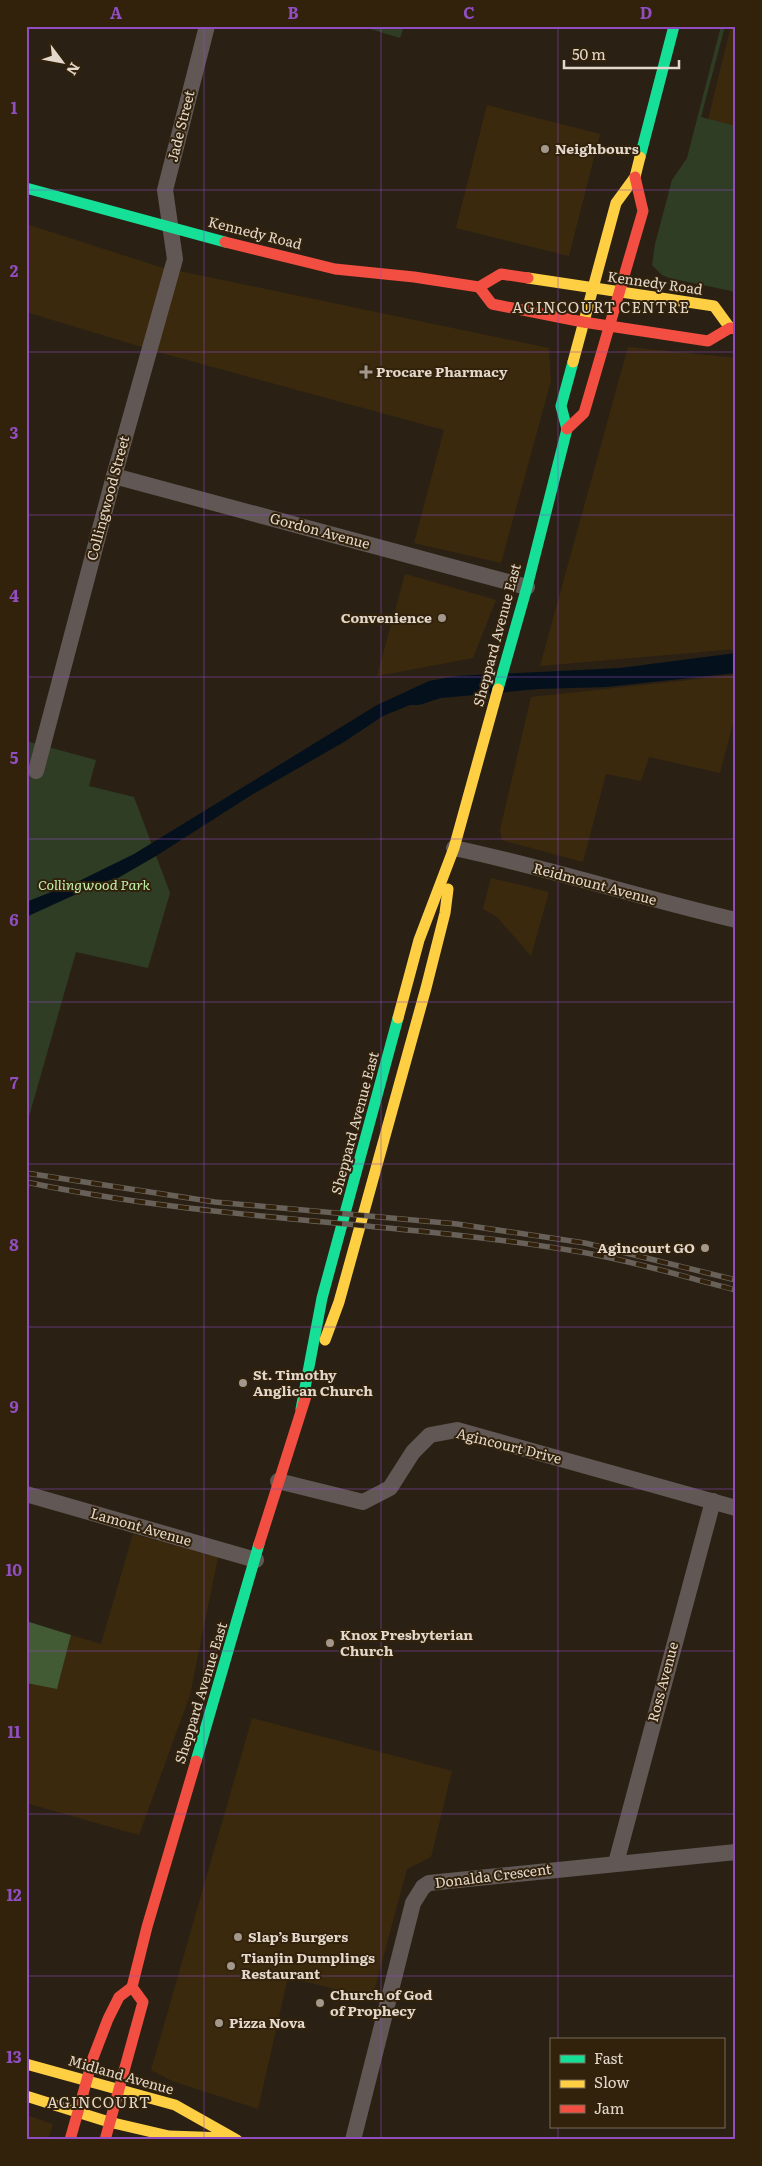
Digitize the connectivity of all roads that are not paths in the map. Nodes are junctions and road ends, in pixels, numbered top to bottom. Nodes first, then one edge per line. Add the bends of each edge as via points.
1 (207, 26) edge
2 (674, 26) edge
3 (635, 178) junction
4 (26, 188) edge
5 (170, 226) junction
6 (480, 287) junction
7 (592, 289) junction
8 (620, 292) junction
9 (583, 322) junction
10 (610, 326) junction
11 (733, 328) edge
12 (567, 429) junction
13 (114, 476) junction
14 (527, 587) junction
15 (36, 771) dead end
16 (454, 848) junction
17 (736, 920) edge
18 (301, 1410) junction
19 (278, 1481) junction
20 (26, 1494) edge
21 (713, 1501) junction
22 (736, 1508) edge
23 (256, 1560) junction
24 (736, 1852) edge
25 (616, 1863) junction
26 (132, 1987) junction
27 (26, 2064) edge
28 (87, 2080) junction
29 (119, 2090) junction
30 (26, 2096) edge
31 (77, 2112) junction
32 (109, 2122) junction
33 (234, 2139) edge
34 (70, 2140) edge
35 (105, 2140) edge
36 (353, 2140) edge

1 - 5 street, Jade Street via 165,190
2 - 3 main road, Sheppard Avenue East
3 - 7 main road, Sheppard Avenue East via 616,203
3 - 8 main road via 644,210
4 - 5 main road, Kennedy Road
5 - 6 main road, Kennedy Road via 335,269
5 - 13 street, Collingwood Street via 176,259
6 - 7 main road, Kennedy Road via 501,274
6 - 9 main road, Kennedy Road via 492,304
7 - 8 main road, Kennedy Road
7 - 9 main road, Sheppard Avenue East
8 - 10 main road
8 - 11 main road, Kennedy Road via 714,306
9 - 10 main road, Kennedy Road
9 - 12 main road, Sheppard Avenue East via 561,406
10 - 11 main road, Kennedy Road via 708,341
10 - 12 main road via 584,413
12 - 14 main road, Sheppard Avenue East
13 - 14 street, Gordon Avenue
13 - 15 street, Collingwood Street
14 - 16 main road, Sheppard Avenue East
16 - 17 street, Reidmount Avenue
16 - 18 main road, Sheppard Avenue East via 445,913 426,988 338,1302
16 - 18 main road, Sheppard Avenue East via 419,940 322,1298
18 - 19 main road, Sheppard Avenue East
19 - 21 street, Agincourt Drive via 363,1502 390,1488 413,1452 430,1435 457,1430
19 - 23 main road, Sheppard Avenue East
20 - 23 street, Lamont Avenue
21 - 22 street, Agincourt Drive
21 - 25 street, Ross Avenue
23 - 26 main road, Sheppard Avenue East
24 - 25 street, Donalda Crescent
25 - 36 street, Donalda Crescent via 438,1881 423,1888 413,1903
26 - 28 main road via 119,1997 108,2019
26 - 29 main road via 143,2002
27 - 28 main road, Midland Avenue
28 - 29 main road, Midland Avenue
28 - 31 main road
29 - 32 main road
29 - 33 main road, Midland Avenue via 175,2105
30 - 31 main road, Midland Avenue
31 - 32 main road, Midland Avenue
31 - 34 main road
32 - 33 main road, Midland Avenue via 169,2136
32 - 35 main road

